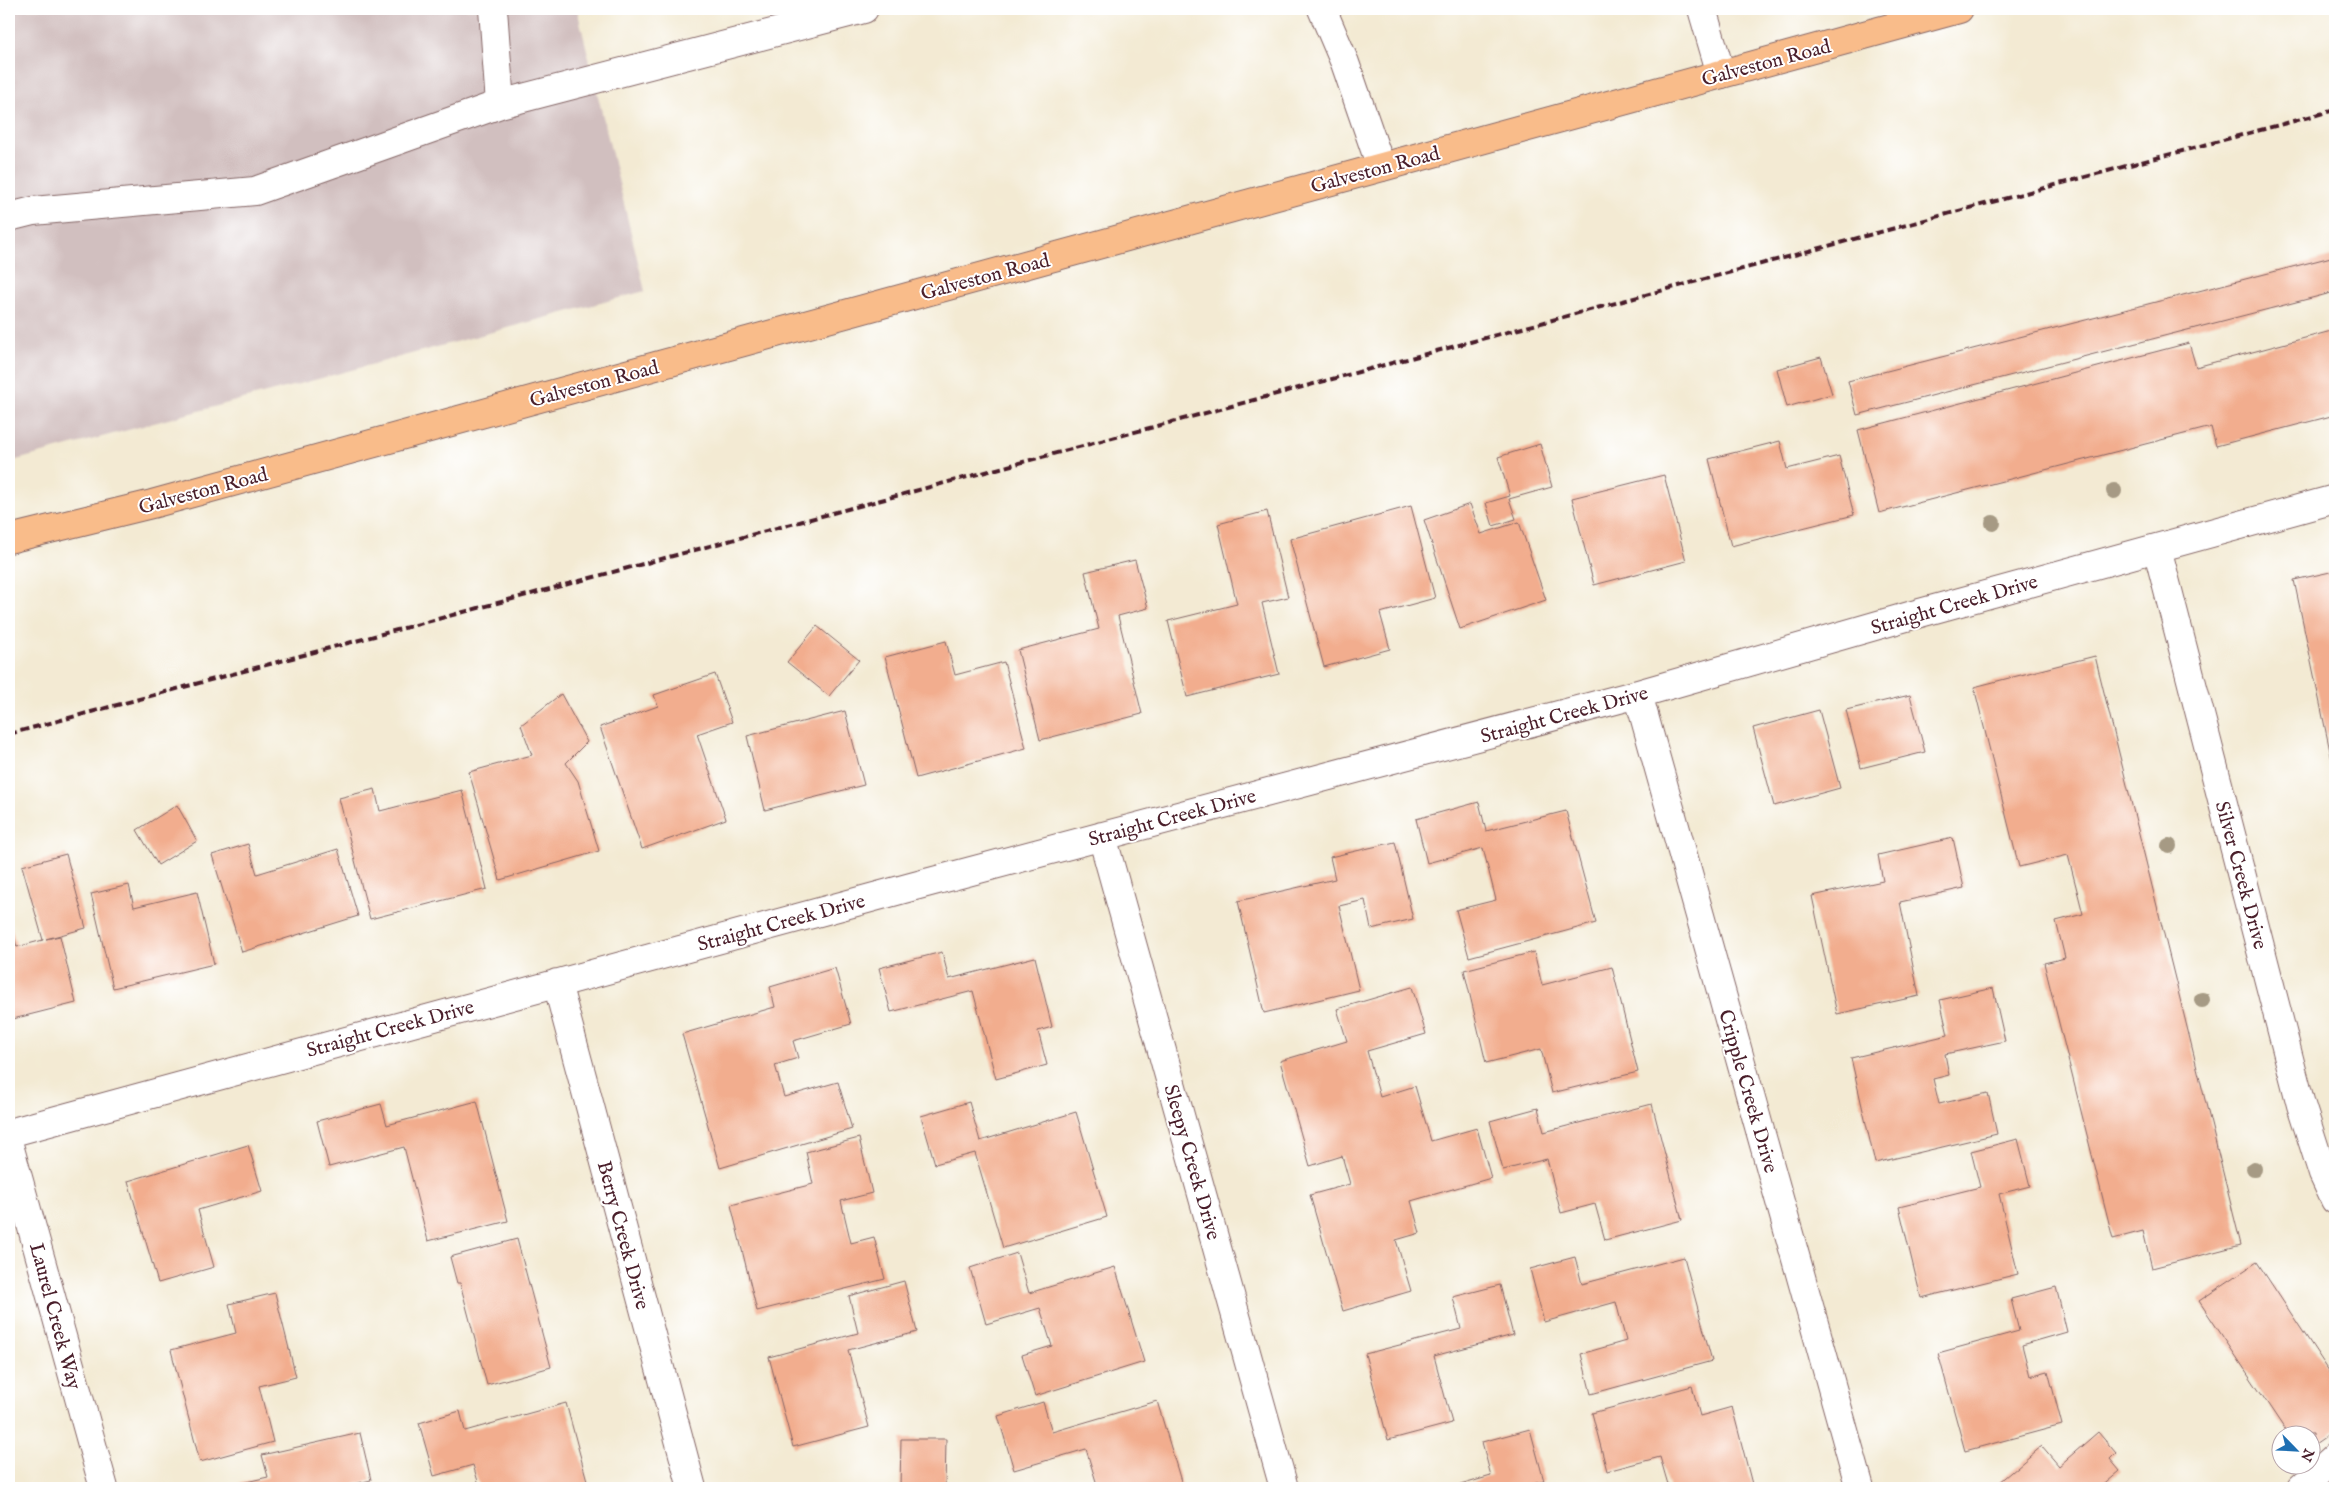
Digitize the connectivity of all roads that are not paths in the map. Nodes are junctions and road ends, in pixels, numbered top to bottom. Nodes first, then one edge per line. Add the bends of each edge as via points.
1 (493, 9) edge
2 (864, 9) edge
3 (1322, 9) edge
4 (1702, 9) edge
5 (1959, 9) edge
6 (1721, 74) junction
7 (500, 104) junction
8 (1381, 167) junction
9 (9, 217) edge
10 (2335, 499) edge
11 (9, 539) edge
12 (2157, 548) junction
13 (1638, 694) junction
14 (1102, 836) junction
15 (557, 983) junction
16 (9, 1133) edge
17 (9, 1145) edge
18 (2335, 1200) edge
19 (2335, 1457) edge
20 (104, 1488) edge
21 (692, 1488) edge
22 (1284, 1488) edge
23 (1860, 1488) edge
24 (2301, 1488) edge

1 - 7 street
2 - 7 street
3 - 8 street via 1345,62
4 - 6 street
5 - 6 main road, Galveston Road
6 - 8 main road, Galveston Road
7 - 9 street via 255,191 33,211
8 - 11 main road, Galveston Road via 152,504
10 - 12 street, Straight Creek Drive
12 - 13 street, Straight Creek Drive
12 - 18 street, Silver Creek Drive via 2302,1105 2323,1174
13 - 14 street, Straight Creek Drive
13 - 23 street, Cripple Creek Drive
14 - 15 street, Straight Creek Drive
14 - 22 street, Sleepy Creek Drive
15 - 16 street, Straight Creek Drive
15 - 21 street, Berry Creek Drive
17 - 20 street, Laurel Creek Way
19 - 24 street

